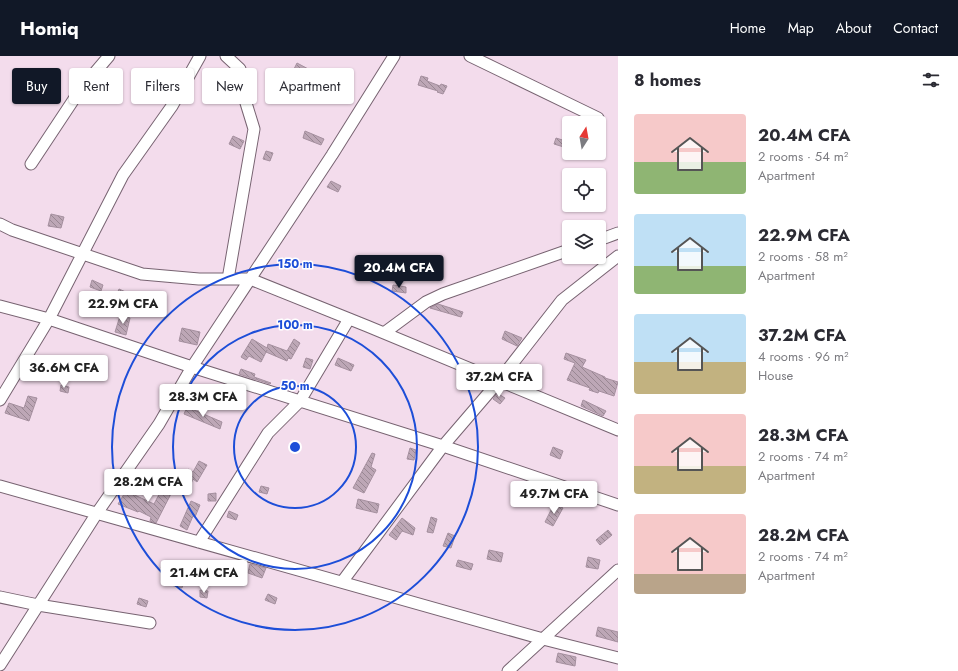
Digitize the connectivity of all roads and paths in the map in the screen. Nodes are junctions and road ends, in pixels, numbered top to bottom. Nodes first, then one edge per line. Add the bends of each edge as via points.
1 (109, 56) edge
2 (200, 56) edge
3 (226, 56) edge
4 (394, 56) edge
5 (470, 56) edge
6 (594, 116) edge
7 (32, 164) dead end
8 (0, 224) edge
9 (618, 233) edge
10 (606, 237) edge
11 (562, 252) edge
12 (83, 254) junction
13 (618, 256) edge
14 (228, 279) junction
15 (250, 279) junction
16 (0, 306) edge
17 (49, 319) junction
18 (349, 319) junction
19 (384, 333) junction
20 (192, 367) junction
21 (498, 382) junction
22 (0, 400) edge
23 (300, 401) junction
24 (618, 430) edge
25 (443, 446) junction
26 (0, 486) edge
27 (618, 505) edge
28 (97, 513) junction
29 (199, 542) junction
30 (618, 570) edge
31 (342, 582) junction
32 (0, 597) edge
33 (38, 605) junction
34 (150, 623) dead end
35 (543, 639) junction
36 (618, 658) edge
37 (0, 665) edge
38 (508, 671) edge

1 - 7 street via 80,90
2 - 12 street via 172,106 123,175
3 - 14 street via 240,69 254,129
4 - 15 street
5 - 6 street
8 - 12 street
9 - 10 street
11 - 19 street via 443,294 426,302
12 - 14 street via 142,274
12 - 17 street
13 - 21 street via 562,300
14 - 15 street
15 - 18 street
15 - 20 street
16 - 17 street
17 - 20 street
17 - 22 street
18 - 19 street
18 - 23 street
19 - 21 street
20 - 23 street
20 - 28 street via 159,424
21 - 24 street
21 - 25 street
23 - 25 street
23 - 29 street via 268,433
25 - 27 street
25 - 31 street
26 - 28 street
28 - 29 street
28 - 33 street
29 - 31 street
30 - 35 street
31 - 35 street
32 - 33 street
33 - 34 street
33 - 37 street
35 - 36 street
35 - 38 street

